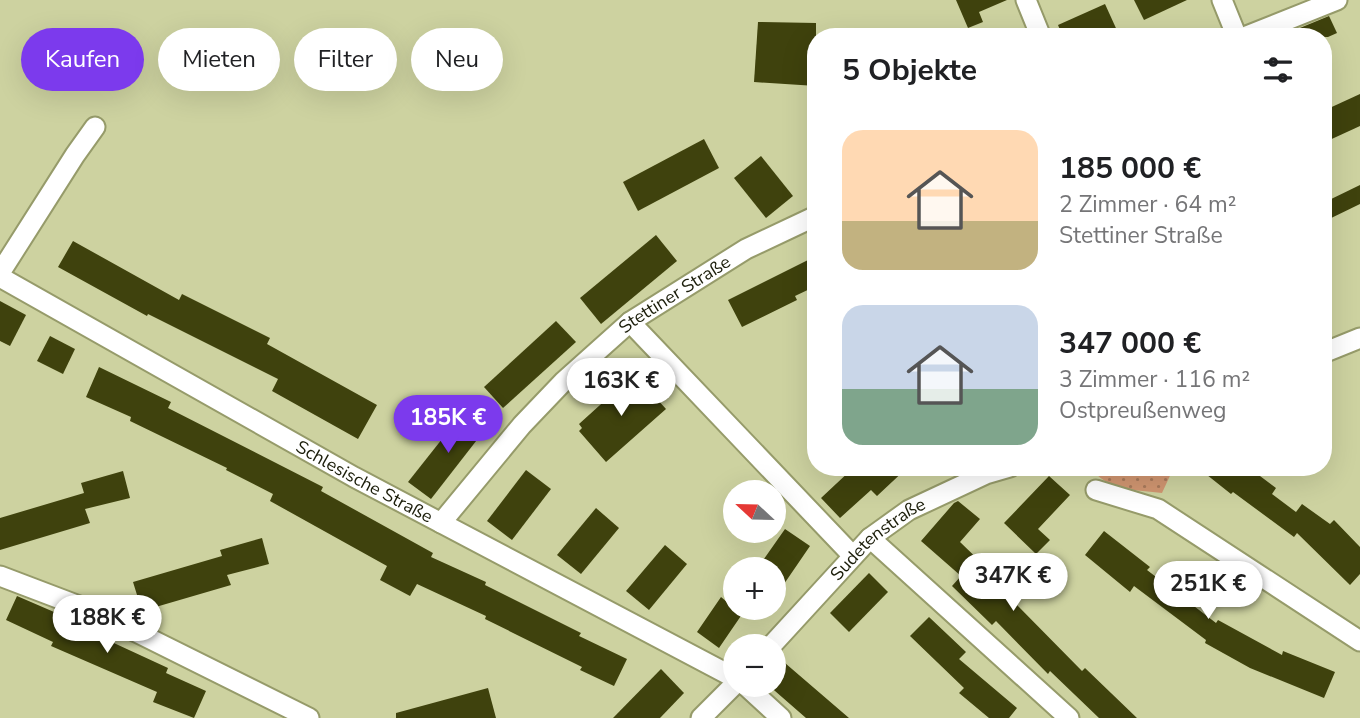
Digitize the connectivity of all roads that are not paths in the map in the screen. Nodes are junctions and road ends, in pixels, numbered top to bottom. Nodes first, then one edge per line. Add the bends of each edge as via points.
1 (1026, 0) edge
2 (1222, 0) edge
3 (1337, 0) edge
4 (1037, 28) edge
5 (1233, 28) edge
6 (1267, 28) edge
7 (95, 127) dead end
8 (807, 220) edge
9 (0, 275) edge
10 (630, 322) junction
11 (1360, 338) edge
12 (1332, 349) edge
13 (974, 476) edge
14 (1096, 490) dead end
15 (441, 523) junction
16 (870, 538) junction
17 (853, 556) junction
18 (0, 576) edge
19 (782, 634) edge
20 (1360, 641) edge
21 (723, 672) edge
22 (723, 696) edge
23 (758, 697) edge
24 (309, 718) edge
25 (701, 718) edge
26 (781, 718) edge
27 (1069, 718) edge

1 - 4 street
2 - 5 street
3 - 6 street
7 - 9 street, Schlesische Straße
8 - 10 street, Stettiner Straße via 746,249
9 - 15 street, Schlesische Straße
10 - 15 street, Stettiner Straße via 522,425
10 - 17 street
11 - 12 street
13 - 16 street, Sudetenstraße via 909,510
14 - 20 street via 1158,509
15 - 21 street, Schlesische Straße
16 - 17 street, Sudetenstraße
16 - 27 street
17 - 19 street, Sudetenstraße
18 - 24 street via 100,614
22 - 25 street
23 - 26 street

